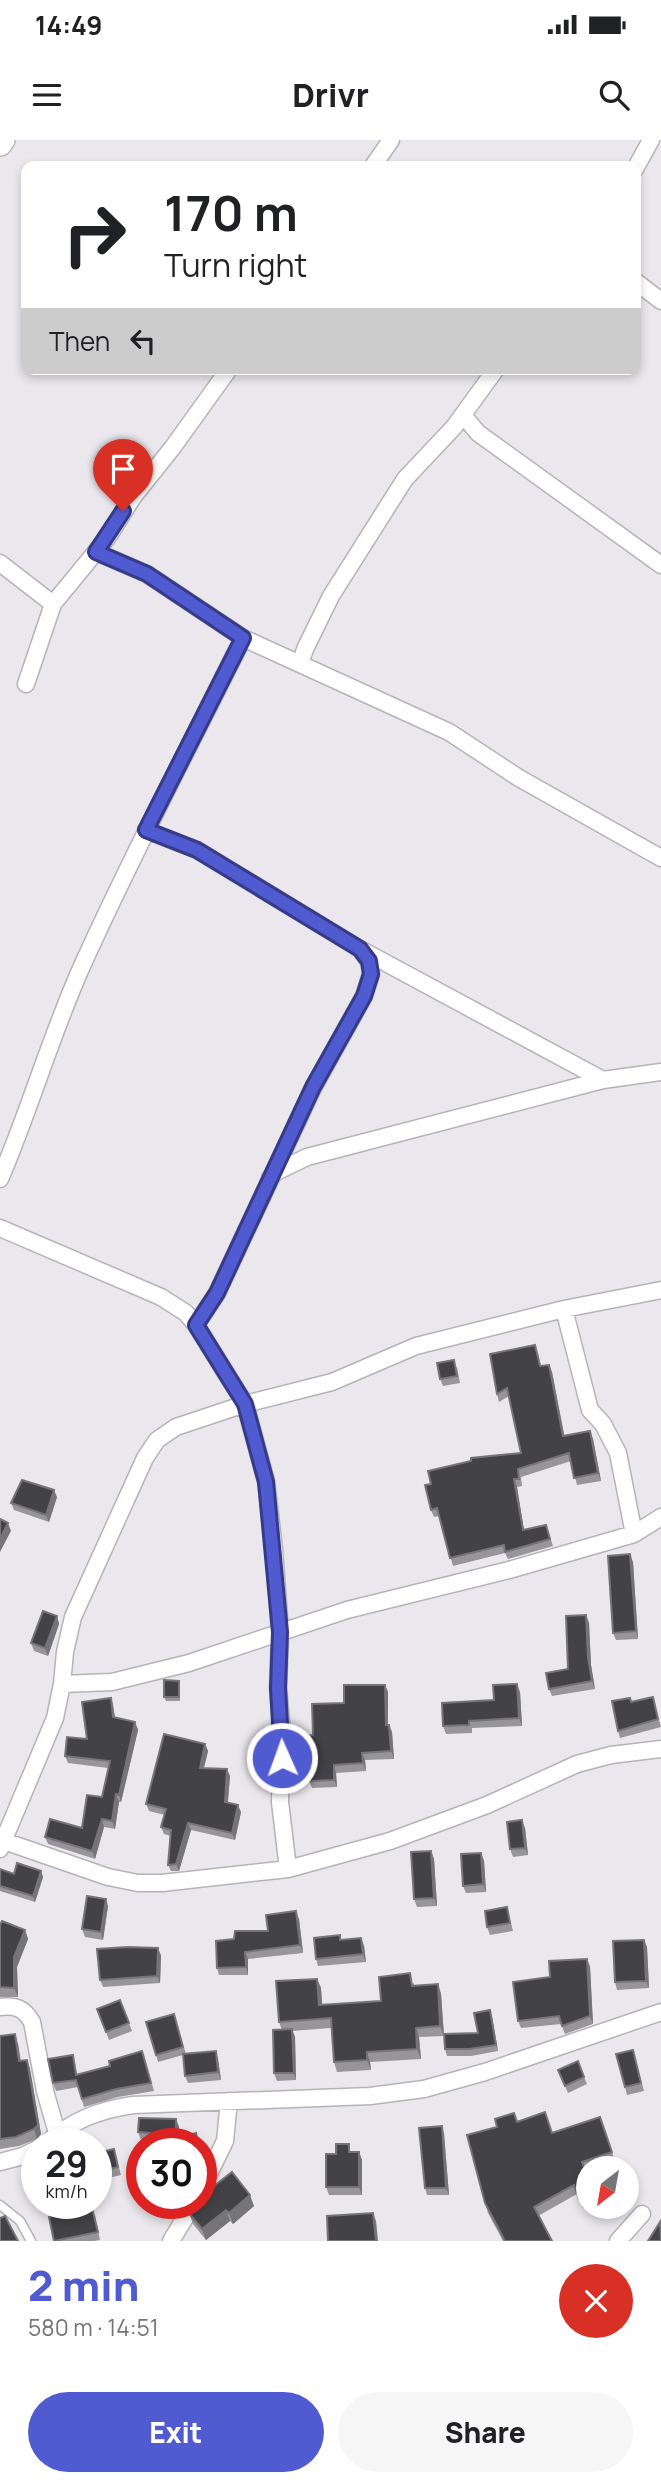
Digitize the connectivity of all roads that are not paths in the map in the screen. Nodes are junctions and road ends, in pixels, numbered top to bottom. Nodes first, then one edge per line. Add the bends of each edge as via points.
1 (391, 140) edge
2 (651, 140) edge
3 (376, 161) edge
4 (639, 161) edge
5 (641, 286) edge
6 (661, 302) edge
7 (225, 375) edge
8 (492, 375) edge
9 (463, 415) junction
10 (96, 552) junction
11 (0, 563) edge
12 (661, 565) edge
13 (52, 604) junction
14 (243, 638) junction
15 (300, 663) junction
16 (26, 684) dead end
17 (146, 830) junction
18 (661, 858) edge
19 (360, 949) junction
20 (661, 1072) edge
21 (603, 1080) junction
22 (0, 1179) edge
23 (268, 1180) junction
24 (0, 1228) edge
25 (661, 1290) edge
26 (564, 1309) junction
27 (196, 1325) junction
28 (245, 1404) junction
29 (661, 1517) edge
30 (634, 1534) junction
31 (280, 1632) junction
32 (62, 1684) junction
33 (661, 1749) edge
34 (2, 1845) edge
35 (288, 1869) junction
36 (0, 2007) edge
37 (661, 2012) edge
38 (229, 2101) junction
39 (50, 2128) edge
40 (67, 2128) edge
41 (21, 2157) edge
42 (217, 2157) edge
43 (0, 2162) edge
44 (0, 2205) edge
45 (642, 2214) dead end
46 (184, 2219) edge
47 (32, 2241) edge
48 (171, 2241) edge
49 (618, 2241) edge

1 - 3 street
2 - 4 street
5 - 6 street
7 - 10 street
8 - 9 street
9 - 12 street via 478,433
9 - 15 street via 405,479 331,596
10 - 13 street
10 - 14 street via 147,574
11 - 13 street
13 - 16 street
14 - 15 street
14 - 17 street
15 - 18 street via 449,732 519,778
17 - 19 street via 197,850
17 - 22 street via 81,969
19 - 21 street
19 - 23 street via 371,974 364,996
20 - 21 street
21 - 23 street via 307,1157
23 - 27 street via 217,1293
24 - 27 street via 161,1297 186,1312
25 - 26 street
26 - 28 street via 416,1346 332,1382
26 - 30 street via 590,1410 618,1453
27 - 28 street
28 - 31 street via 266,1482
28 - 32 street via 176,1427 157,1440 145,1458 73,1617
29 - 30 street
30 - 31 street
31 - 32 street via 189,1663 113,1682
31 - 35 street via 280,1802
32 - 34 street via 55,1718
33 - 35 street via 577,1764 488,1805 414,1832
34 - 35 street via 138,1883
36 - 39 street via 14,2005 32,2022
37 - 38 street via 424,2089 370,2096
38 - 40 street via 108,2109
38 - 42 street via 225,2141
41 - 43 street
44 - 47 lane via 20,2221
45 - 49 street
46 - 48 street

